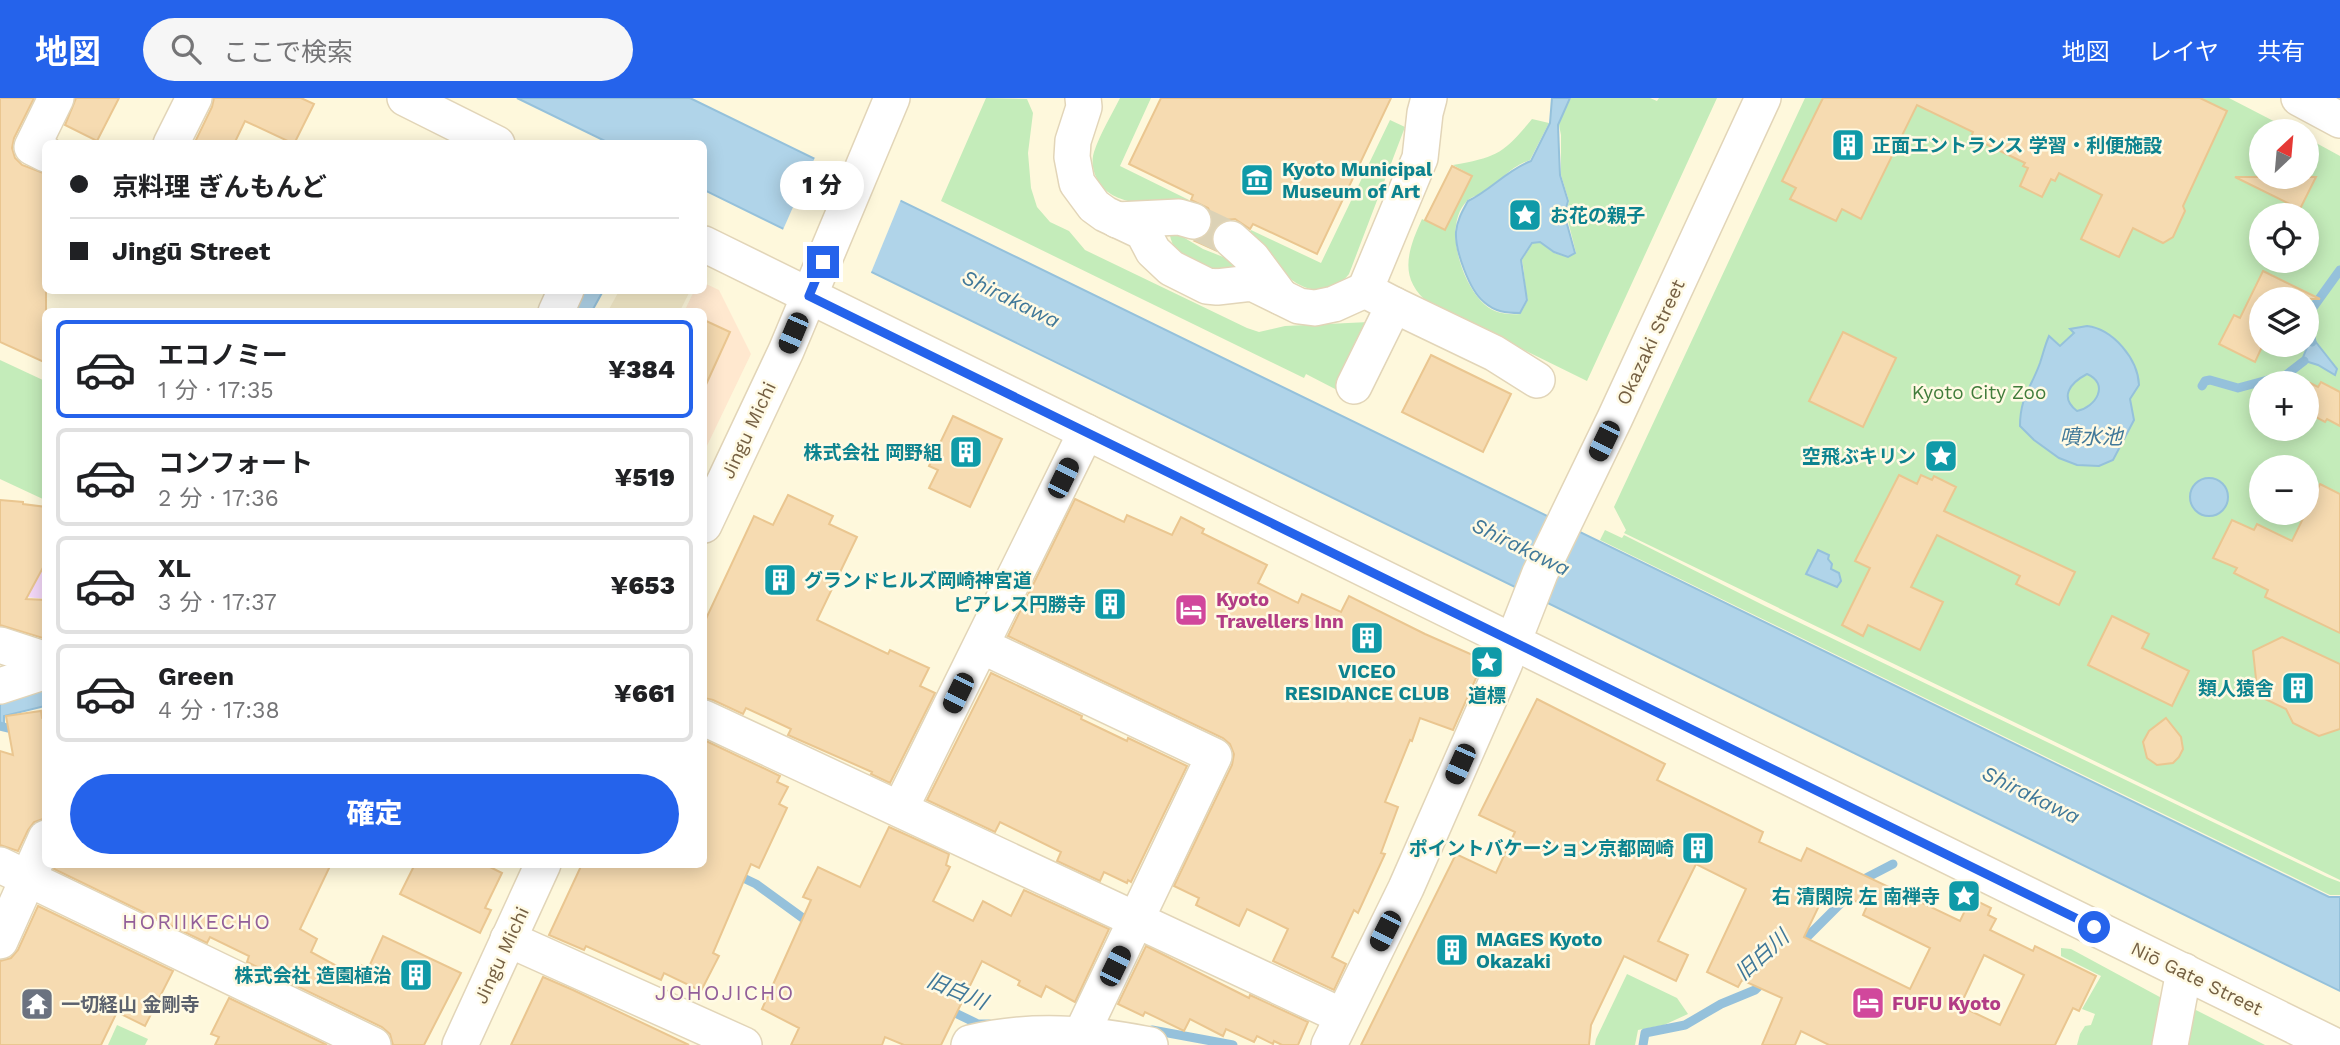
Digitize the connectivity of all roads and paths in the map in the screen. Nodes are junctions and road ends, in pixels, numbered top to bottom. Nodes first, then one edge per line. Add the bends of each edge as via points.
1 (56, 98) edge
2 (194, 98) edge
3 (405, 98) edge
4 (892, 98) edge
5 (1083, 98) edge
6 (1429, 98) edge
7 (1763, 98) edge
8 (2299, 98) edge
9 (2340, 120) edge
10 (173, 140) edge
11 (490, 140) edge
12 (42, 152) edge
13 (1117, 220) junction
14 (1193, 221) tunnel mouth
15 (1231, 239) tunnel mouth
16 (707, 245) edge
17 (809, 296) junction
18 (1281, 297) junction
19 (1380, 298) junction
20 (1537, 380) dead end
21 (1354, 386) dead end
22 (1086, 432) junction
23 (707, 519) edge
24 (1513, 642) junction
25 (0, 645) edge
26 (982, 646) junction
27 (42, 659) edge
28 (42, 672) edge
29 (0, 686) edge
30 (707, 719) edge
31 (900, 810) junction
32 (42, 842) edge
33 (541, 868) edge
34 (14, 872) edge
35 (1137, 920) junction
36 (508, 939) junction
37 (0, 941) edge
38 (2184, 971) junction
39 (1086, 1025) junction
40 (1335, 1031) edge
41 (373, 1045) edge
42 (460, 1045) edge
43 (744, 1045) edge
44 (969, 1045) edge
45 (1150, 1045) edge
46 (2170, 1045) edge
47 (2333, 1045) edge

1 - 12 street via 32,147
2 - 10 street
3 - 11 street
4 - 17 street, Jingu Michi
5 - 13 street via 1073,141 1073,171 1091,203
6 - 19 street via 1420,158
7 - 24 street, Okazaki Street via 1526,604
8 - 9 street
13 - 14 street via 1180,217
13 - 18 street via 1143,232 1160,260 1188,278 1217,287 1252,283
15 - 18 street
16 - 17 street, Niō Gate Street
17 - 22 street, Niō Gate Street
17 - 23 street, Jingu Michi
18 - 19 street via 1315,308 1352,298
19 - 20 street via 1494,353
19 - 21 street
22 - 24 street, Niō Gate Street
22 - 26 street
24 - 38 street, Niō Gate Street
24 - 40 street, Okazaki Street via 1406,888
25 - 27 street
26 - 31 street
26 - 35 street via 1214,757
28 - 29 street
30 - 31 street
31 - 35 street
32 - 34 street
33 - 36 street, Jingu Michi
34 - 37 street
34 - 41 street
35 - 39 street
35 - 40 street
36 - 42 street, Jingu Michi
36 - 43 street
38 - 46 street
38 - 47 street, Niō Gate Street
39 - 44 street via 996,1036
39 - 45 street via 1103,1036

